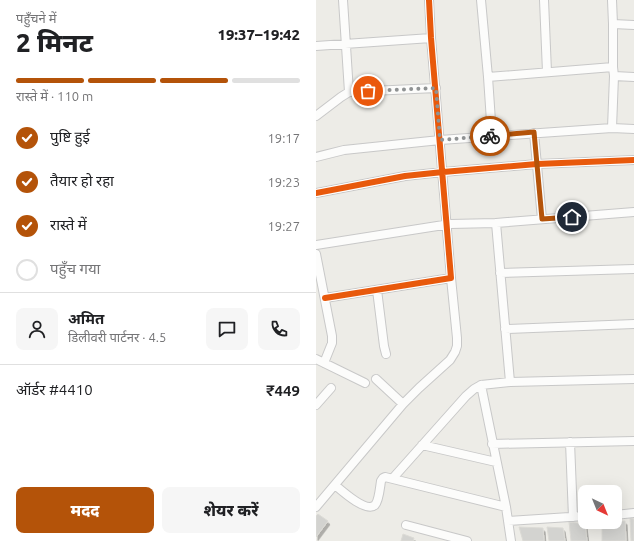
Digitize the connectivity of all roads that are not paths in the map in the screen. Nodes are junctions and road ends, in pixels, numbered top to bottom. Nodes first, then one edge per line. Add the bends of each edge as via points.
1 (343, 0) edge
2 (429, 0) edge
3 (481, 0) edge
4 (544, 0) edge
5 (612, 0) edge
6 (613, 24) junction
7 (634, 25) edge
8 (431, 38) junction
9 (345, 44) junction
10 (316, 46) edge
11 (547, 72) junction
12 (613, 72) junction
13 (488, 77) junction
14 (634, 78) edge
15 (436, 88) junction
16 (349, 92) junction
17 (316, 116) edge
18 (612, 128) junction
19 (634, 129) edge
20 (534, 132) junction
21 (492, 136) junction
22 (440, 140) junction
23 (316, 157) edge
24 (634, 160) edge
25 (536, 164) junction
26 (443, 172) junction
27 (316, 193) edge
28 (634, 212) edge
29 (542, 219) junction
30 (496, 223) junction
31 (447, 224) junction
32 (316, 245) edge
33 (316, 254) edge
34 (634, 269) edge
35 (500, 273) junction
36 (451, 278) junction
37 (378, 290) junction
38 (325, 298) junction
39 (634, 324) edge
40 (505, 329) junction
41 (386, 354) dead end
42 (320, 361) edge
43 (376, 379) dead end
44 (634, 379) edge
45 (510, 382) junction
46 (365, 383) dead end
47 (481, 385) junction
48 (331, 388) dead end
49 (403, 404) junction
50 (316, 405) edge
51 (634, 441) edge
52 (570, 442) junction
53 (492, 444) junction
54 (422, 445) junction
55 (496, 462) junction
56 (393, 478) junction
57 (335, 484) junction
58 (316, 507) edge
59 (506, 507) junction
60 (634, 513) edge
61 (622, 514) edge
62 (573, 517) junction
63 (578, 517) edge
64 (508, 521) junction
65 (406, 525) dead end
66 (467, 541) edge
67 (511, 541) edge

1 - 9 street
2 - 8 street
3 - 13 street
4 - 11 street
5 - 6 street
6 - 7 street
6 - 12 street
8 - 9 street
8 - 15 street
9 - 10 street
9 - 16 street
11 - 12 street
11 - 13 street
12 - 14 street
12 - 18 street
13 - 21 street
15 - 16 street
15 - 22 street
16 - 17 street
18 - 19 street
18 - 20 street
20 - 21 street
20 - 25 street
21 - 22 street
22 - 23 street via 344,150
22 - 26 street
24 - 25 street
25 - 26 street
25 - 29 street
26 - 27 street via 406,176
26 - 31 street
28 - 29 street
29 - 30 street
30 - 31 street
30 - 35 street
31 - 32 street
31 - 36 street
33 - 38 street
34 - 35 street
35 - 40 street
36 - 37 street
36 - 49 street via 457,346 450,360
37 - 38 street
37 - 41 street
38 - 42 street via 332,343
39 - 40 street
40 - 45 street
42 - 46 street
43 - 49 street
44 - 45 street
45 - 47 street
47 - 53 street
47 - 54 street via 466,396
48 - 50 street
49 - 57 street
51 - 52 street
52 - 53 street
52 - 62 street
53 - 55 street
54 - 55 street
54 - 56 street
55 - 59 street
56 - 57 street via 383,478 377,502 372,507 356,501
56 - 59 street
57 - 58 street
59 - 64 street
60 - 61 street
62 - 63 street
62 - 64 street
64 - 67 street
65 - 66 street

